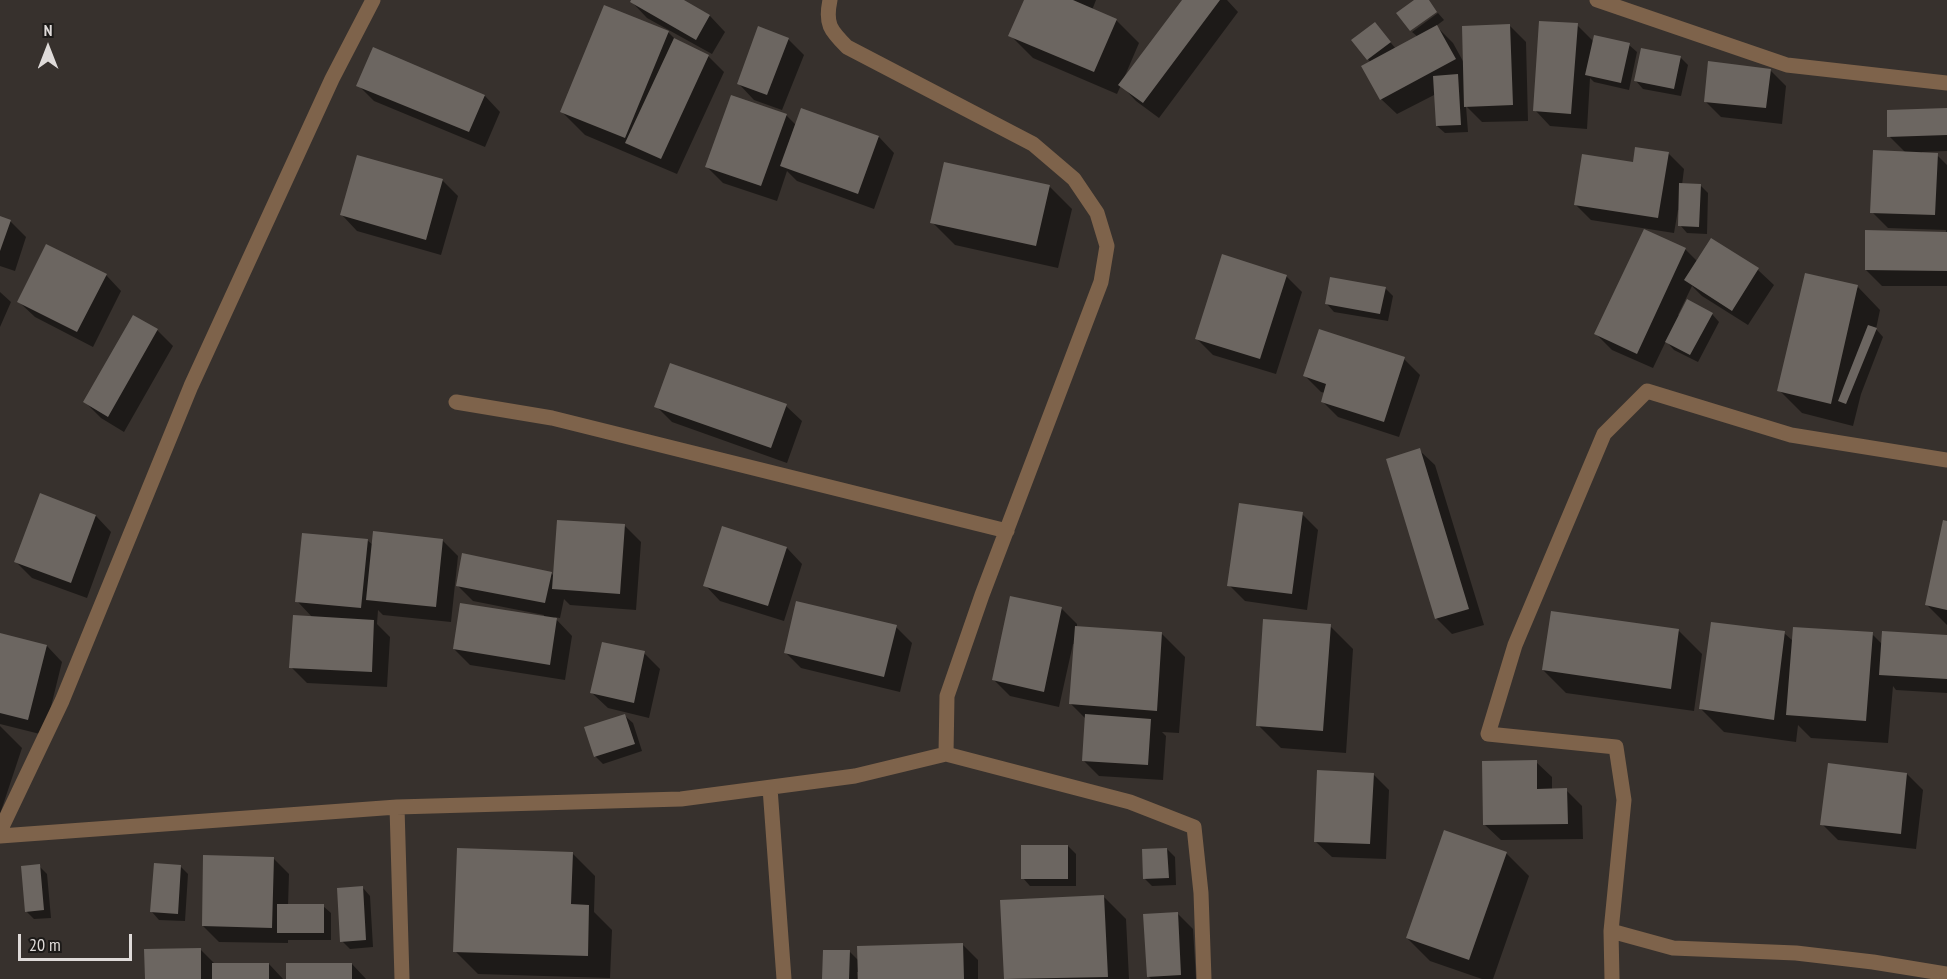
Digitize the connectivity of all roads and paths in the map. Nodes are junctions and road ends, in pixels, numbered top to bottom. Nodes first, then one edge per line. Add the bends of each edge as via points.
1 (373, 0) edge
2 (830, 0) edge
3 (1597, 0) edge
4 (1947, 83) edge
5 (456, 402) dead end
6 (1947, 460) edge
7 (1007, 531) junction
8 (946, 754) junction
9 (770, 788) junction
10 (397, 807) junction
11 (0, 831) edge
12 (0, 836) edge
13 (1611, 931) junction
14 (1947, 974) edge
15 (402, 979) edge
16 (784, 979) edge
17 (1204, 979) edge
18 (1612, 979) edge

1 - 11 street via 332,79 191,386 62,701
2 - 7 street via 827,15 831,31 847,47 1033,144 1074,179 1097,213 1107,246 1101,282
3 - 4 street via 1787,65
5 - 7 street via 552,417
6 - 13 street via 1791,435 1647,391 1604,434 1515,645 1488,734 1616,747 1624,801
7 - 8 street via 947,696
8 - 9 street via 855,777
8 - 17 street via 1130,802 1194,827
9 - 10 street via 681,799
9 - 16 street
10 - 12 street
10 - 15 street
13 - 14 street via 1673,948 1796,953
13 - 18 street

